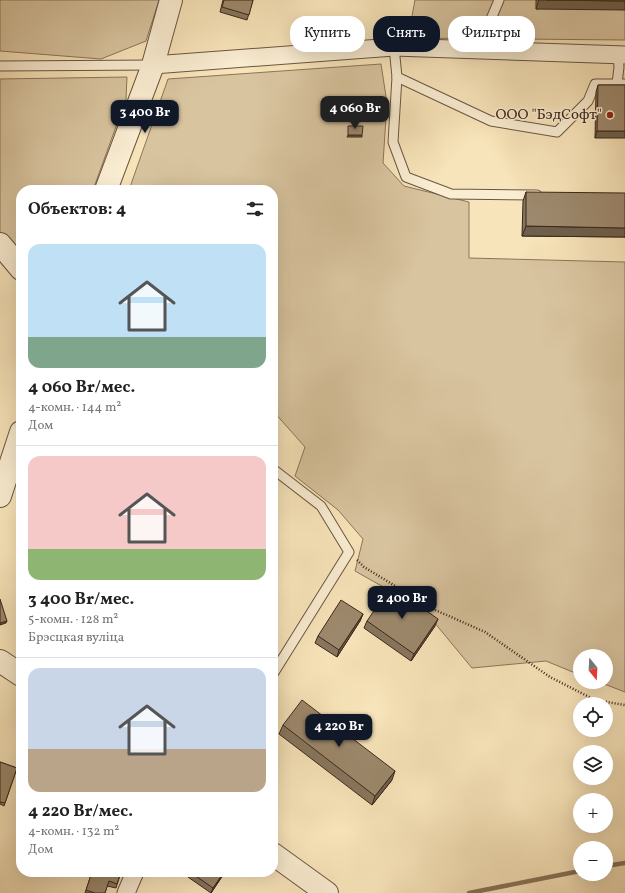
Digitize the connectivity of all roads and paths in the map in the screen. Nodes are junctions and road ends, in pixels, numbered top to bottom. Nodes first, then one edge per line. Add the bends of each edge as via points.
1 (171, 0) edge
2 (499, 0) edge
3 (492, 16) edge
4 (373, 49) edge
5 (394, 52) edge
6 (535, 52) edge
7 (622, 55) edge
8 (153, 65) junction
9 (0, 66) edge
10 (397, 77) junction
11 (621, 84) edge
12 (108, 185) edge
13 (547, 195) edge
14 (0, 244) edge
15 (16, 263) edge
16 (16, 447) edge
17 (278, 473) edge
18 (0, 496) edge
19 (349, 552) junction
20 (0, 661) edge
21 (278, 666) edge
22 (16, 672) edge
23 (625, 705) edge
24 (278, 858) edge
25 (133, 877) edge
26 (126, 893) edge
27 (327, 893) edge

1 - 8 street
2 - 3 lane
4 - 8 street
5 - 10 lane
6 - 7 street
7 - 11 lane via 619,67
8 - 9 lane
8 - 12 street
10 - 11 lane via 491,121 557,132 588,101 595,84
10 - 13 lane via 393,142 406,177 452,194
14 - 15 street
16 - 18 street
17 - 19 lane via 321,506
19 - 21 lane
19 - 23 path via 364,567 433,609 484,632 550,677 596,700
20 - 22 street
24 - 27 street
25 - 26 street

